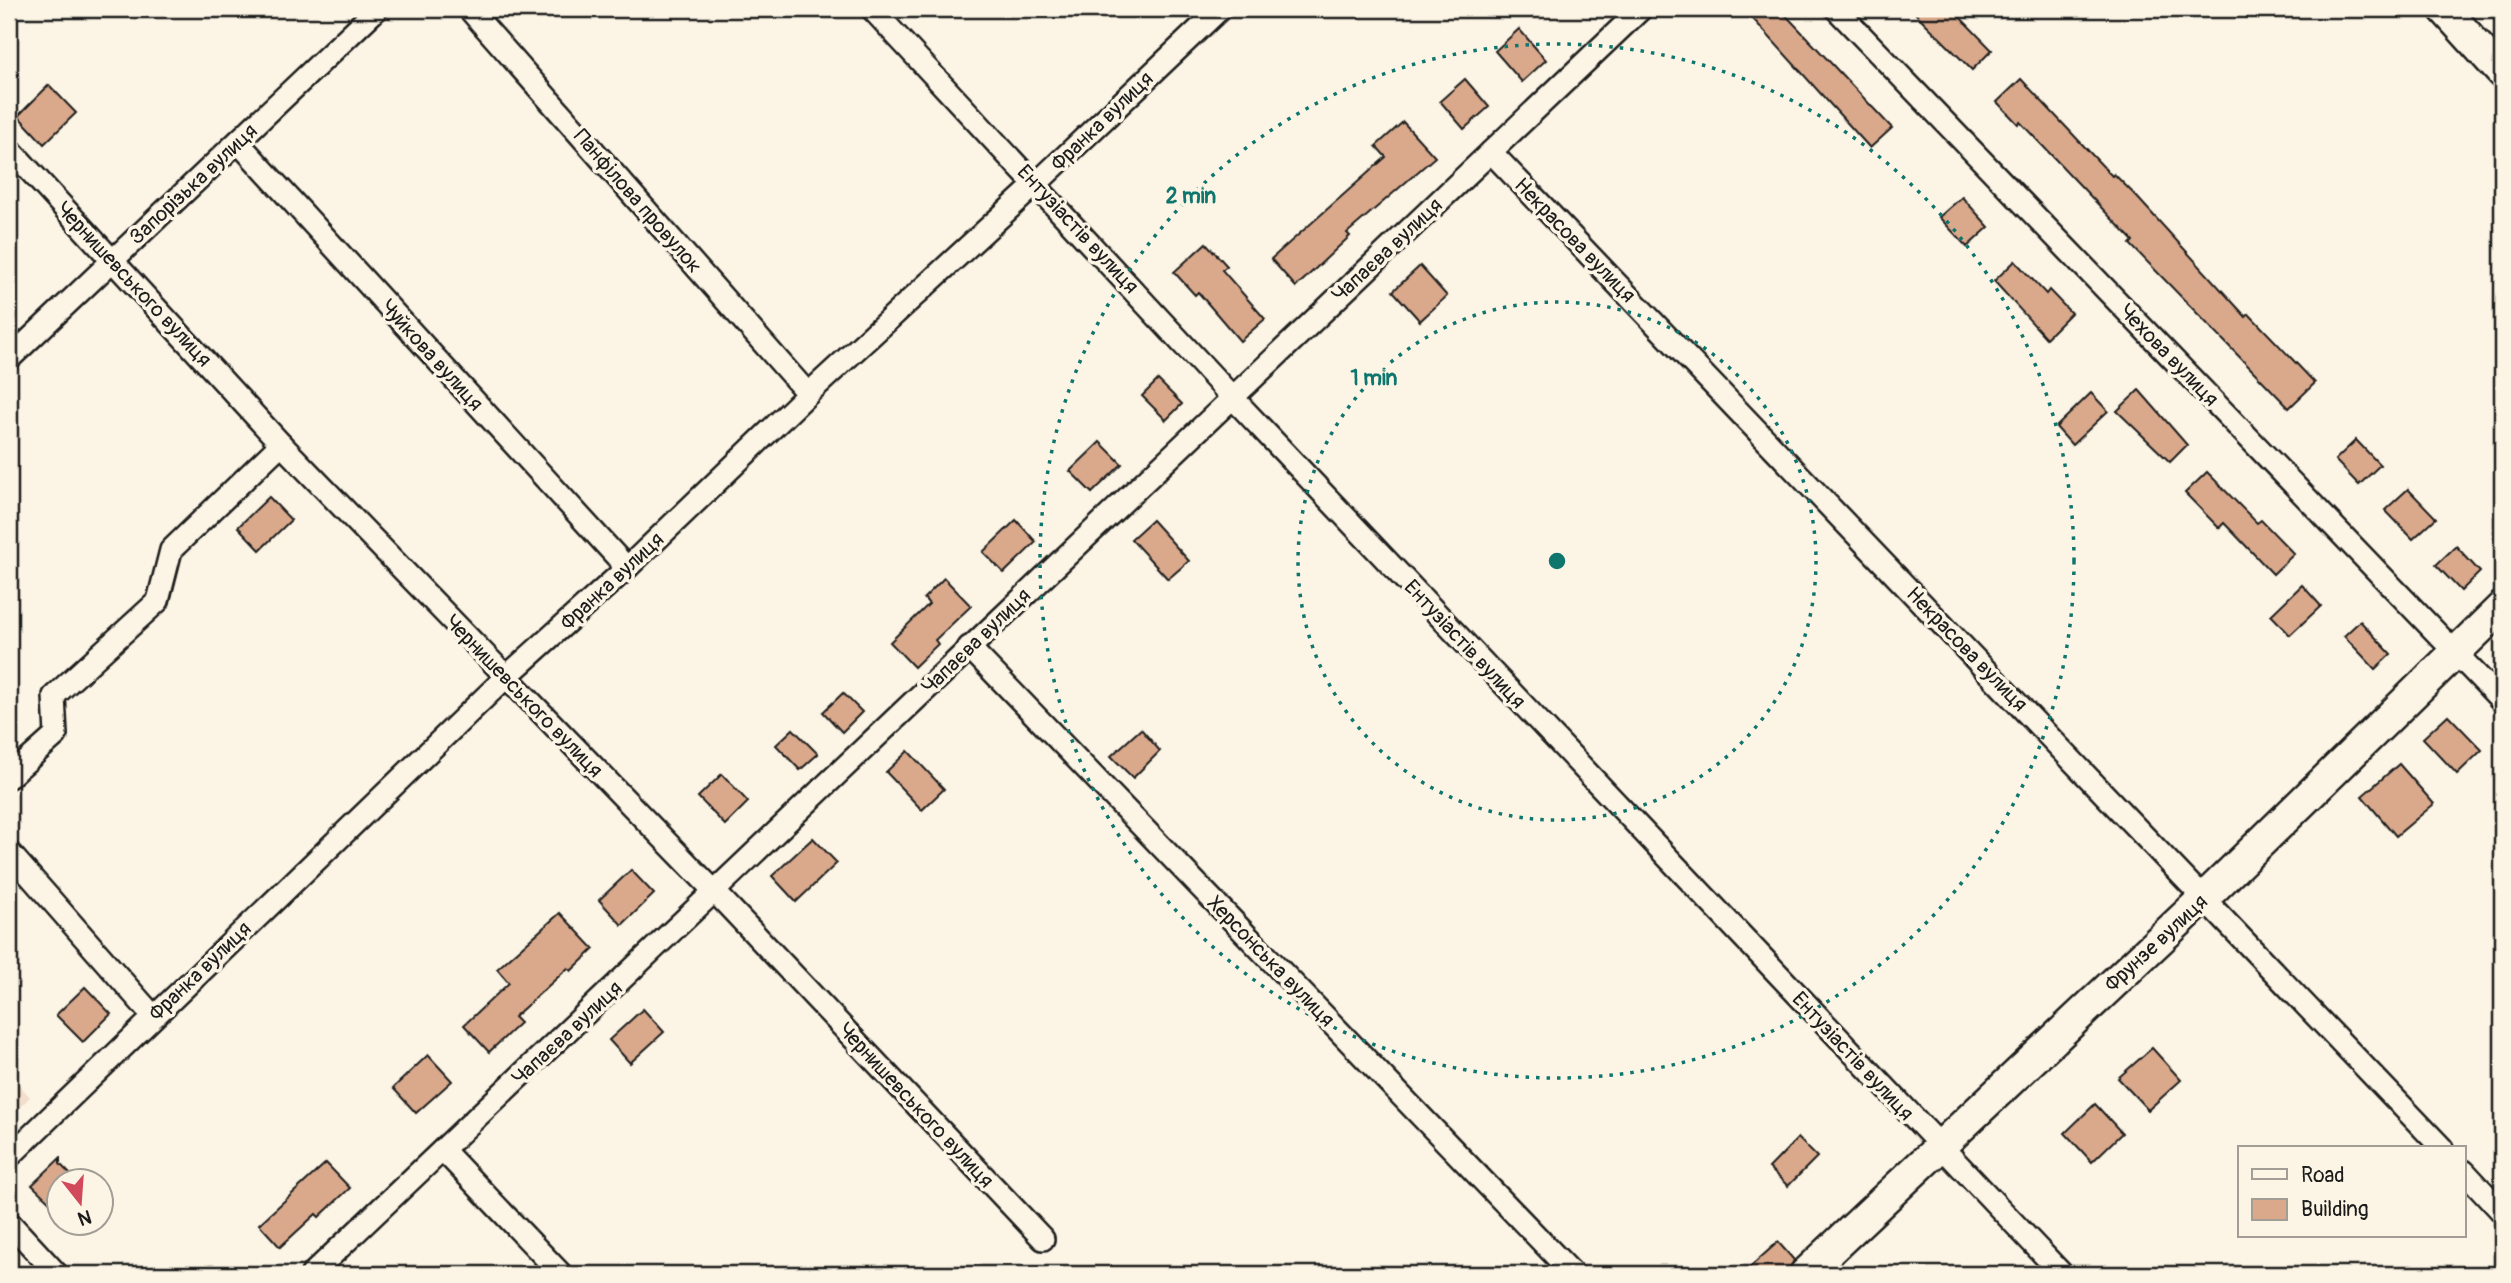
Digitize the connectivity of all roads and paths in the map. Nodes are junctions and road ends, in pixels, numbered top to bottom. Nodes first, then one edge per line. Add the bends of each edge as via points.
1 (377, 9) edge
2 (469, 9) edge
3 (872, 9) edge
4 (1220, 9) edge
5 (1641, 9) edge
6 (1836, 9) edge
7 (2444, 9) edge
8 (2502, 73) edge
9 (238, 142) junction
10 (9, 148) edge
11 (1491, 152) junction
12 (1036, 184) junction
13 (112, 260) junction
14 (9, 359) edge
15 (808, 394) junction
16 (1231, 396) junction
17 (281, 444) junction
18 (627, 568) junction
19 (2502, 607) edge
20 (970, 647) junction
21 (2456, 652) junction
22 (506, 677) junction
23 (2502, 701) edge
24 (9, 777) edge
25 (9, 852) edge
26 (716, 893) junction
27 (2205, 897) junction
28 (153, 1016) junction
29 (2440, 1146) edge
30 (1940, 1148) junction
31 (443, 1150) junction
32 (9, 1157) edge
33 (2466, 1173) edge
34 (2502, 1212) edge
35 (9, 1222) edge
36 (1043, 1239) dead end
37 (57, 1274) edge
38 (312, 1274) edge
39 (561, 1274) edge
40 (1573, 1274) edge
41 (1805, 1274) edge
42 (2062, 1274) edge

1 - 9 street, Запорізька вулиця
2 - 15 street, Панфілова провулок
3 - 12 street, Ентузіастів вулиця
4 - 12 street, Франка вулиця
5 - 11 street, Чапаєва вулиця
6 - 21 street, Чехова вулиця
7 - 8 street
9 - 13 street, Запорізька вулиця
9 - 18 street, Чуйкова вулиця
10 - 13 street, Чернишевського вулиця
11 - 16 street, Чапаєва вулиця
11 - 27 street, Некрасова вулиця
12 - 15 street, Франка вулиця
12 - 16 street, Ентузіастів вулиця
13 - 14 street, Запорізька вулиця
13 - 17 street, Чернишевського вулиця
15 - 18 street, Франка вулиця
16 - 20 street, Чапаєва вулиця
16 - 30 street, Ентузіастів вулиця
17 - 22 street, Чернишевського вулиця
17 - 24 street via 171,550 158,601 54,696 56,735
18 - 22 street, Франка вулиця
19 - 21 street, Фрунзе вулиця
20 - 26 street, Чапаєва вулиця
20 - 40 street, Херсонська вулиця
21 - 23 street, Чехова вулиця
21 - 27 street, Фрунзе вулиця
22 - 26 street, Чернишевського вулиця
22 - 28 street, Франка вулиця
25 - 28 street
26 - 31 street, Чапаєва вулиця
26 - 36 street, Чернишевського вулиця
27 - 29 street, Некрасова вулиця
27 - 30 street, Фрунзе вулиця
28 - 32 street, Франка вулиця
30 - 41 street, Фрунзе вулиця
30 - 42 street, Ентузіастів вулиця
31 - 38 street, Чапаєва вулиця
31 - 39 street
33 - 34 street
35 - 37 street

